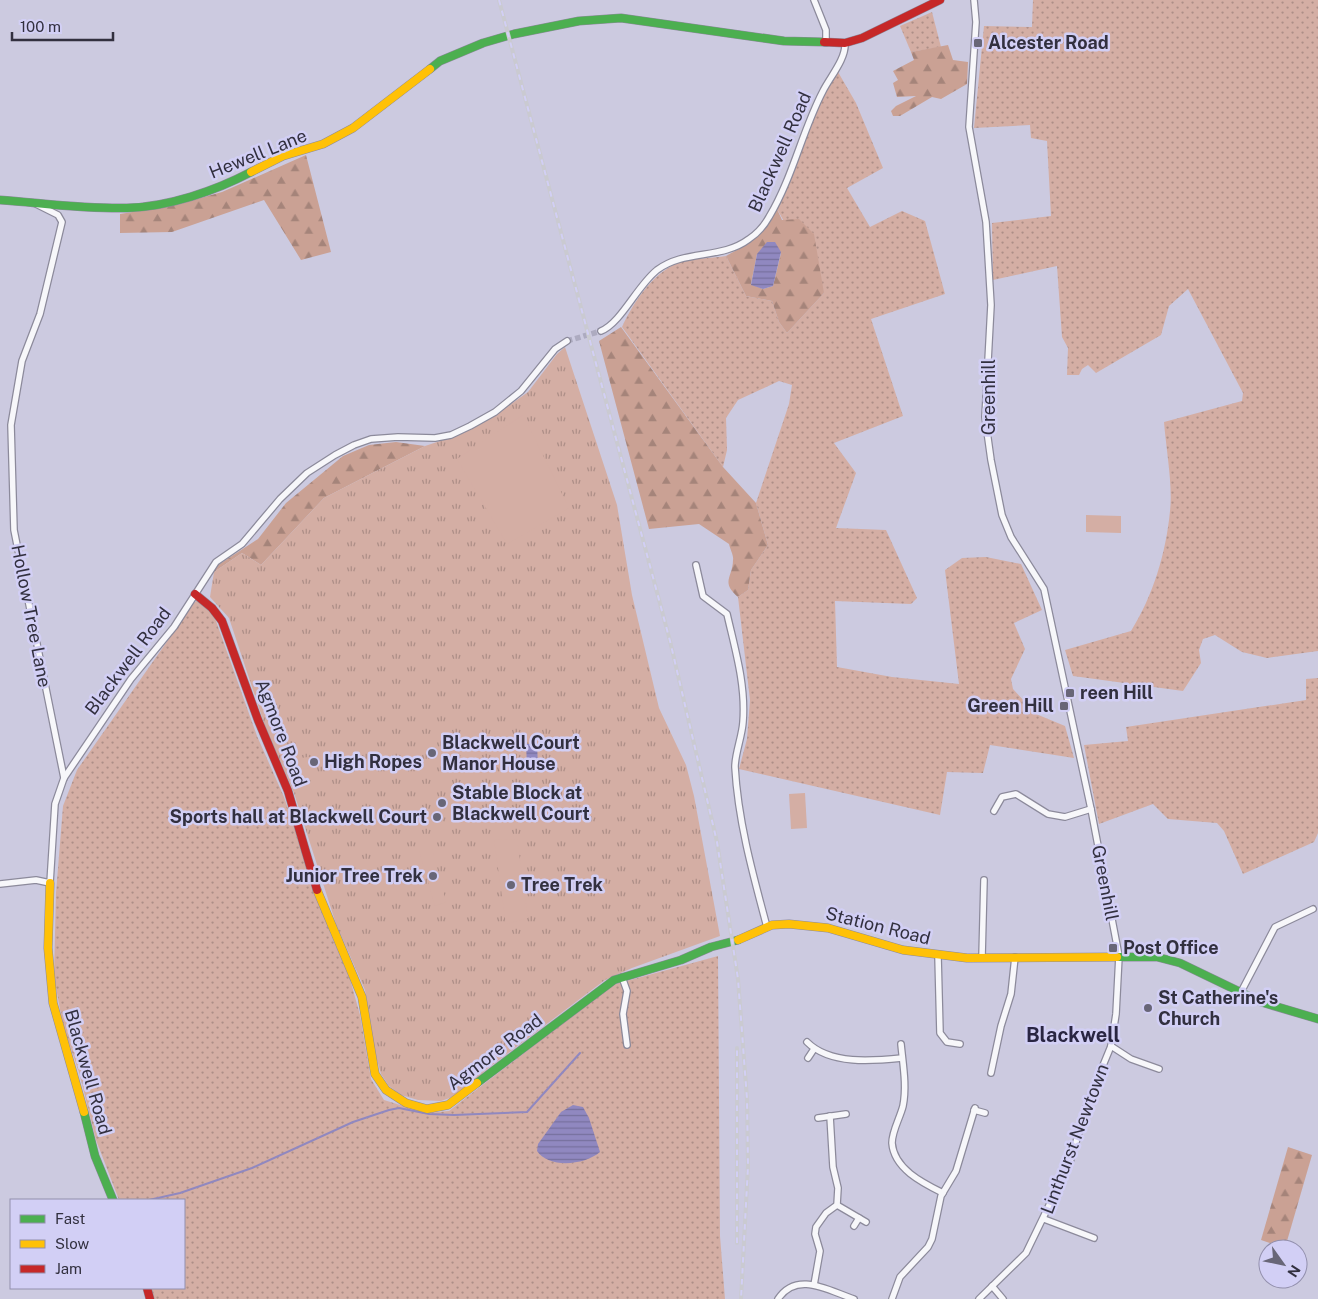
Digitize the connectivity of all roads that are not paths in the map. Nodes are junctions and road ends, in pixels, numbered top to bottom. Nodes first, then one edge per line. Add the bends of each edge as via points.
1 (814, 0) edge
2 (940, 0) edge
3 (974, 0) edge
4 (826, 43) junction
5 (845, 43) junction
6 (0, 200) edge
7 (36, 204) junction
8 (601, 331) tunnel mouth
9 (567, 341) tunnel mouth
10 (696, 565) dead end
11 (195, 594) junction
12 (64, 778) junction
13 (1091, 809) junction
14 (994, 811) dead end
15 (984, 880) dead end
16 (0, 884) edge
17 (50, 884) junction
18 (1313, 910) dead end
19 (767, 927) junction
20 (724, 943) joint
21 (938, 956) junction
22 (1119, 956) junction
23 (1015, 957) junction
24 (982, 958) junction
25 (622, 977) junction
26 (1240, 994) junction
27 (1318, 1019) edge
28 (807, 1042) dead end
29 (901, 1044) dead end
30 (960, 1044) dead end
31 (627, 1045) dead end
32 (1111, 1046) junction
33 (814, 1049) junction
34 (808, 1058) dead end
35 (902, 1058) junction
36 (1159, 1069) dead end
37 (991, 1073) dead end
38 (985, 1113) dead end
39 (846, 1114) dead end
40 (830, 1116) junction
41 (818, 1118) dead end
42 (943, 1193) junction
43 (113, 1199) edge
44 (837, 1205) junction
45 (859, 1218) junction
46 (1044, 1219) junction
47 (866, 1222) dead end
48 (854, 1226) dead end
49 (1094, 1238) dead end
50 (814, 1285) junction
51 (992, 1286) junction
52 (778, 1299) edge
53 (854, 1299) edge
54 (892, 1299) edge
55 (979, 1299) edge
56 (1002, 1299) edge

1 - 4 street via 826,30
2 - 5 street
3 - 13 street, Greenhill via 976,22 970,127 986,222 991,305 986,423 1002,515 1011,536 1044,589
4 - 5 street
4 - 7 street, Hewell Lane via 784,41 622,18 580,21 499,38 450,56 431,66 338,137 283,156 228,184 177,200 139,207
5 - 8 street, Blackwell Road via 843,55 818,100 789,176 764,226 738,246 717,253 683,257 664,266 640,287 612,326
6 - 7 street, Hewell Lane
7 - 12 street, Hollow Tree Lane via 58,215 62,222 40,314 22,361 11,424 14,530
9 - 11 street, Blackwell Road via 555,349 521,391 495,412 470,426 435,438 371,439 354,445 307,473 242,544 216,562
10 - 19 street via 703,596 727,614 744,691 742,732 735,765 755,884
11 - 12 street, Blackwell Road
11 - 25 street, Agmore Road via 212,608 228,635 258,720 288,791 326,912 362,997 375,1074 386,1090 406,1103 426,1108 448,1105
12 - 17 street, Blackwell Road via 55,804
13 - 14 street via 1065,817 1048,814 1016,794 1002,797
13 - 22 street, Greenhill
15 - 24 street
16 - 17 street via 36,880
17 - 43 street, Blackwell Road via 48,948 53,1003 95,1156
18 - 26 street via 1274,927
19 - 20 street, Station Road via 742,939
19 - 21 street, Station Road via 789,924 828,928 903,950
20 - 25 street, Agmore Road via 681,960
21 - 24 street, Station Road
21 - 30 street via 940,1033 947,1042
22 - 23 street, Station Road
22 - 26 street, Station Road via 1170,960
22 - 32 street, Linthurst Newtown
23 - 24 street, Station Road
23 - 37 street via 1011,994
25 - 31 street via 626,992 623,1014
26 - 27 street, Station Road
28 - 33 street
29 - 35 street
32 - 36 street via 1131,1059
32 - 46 street, Linthurst Newtown via 1088,1102 1070,1162
33 - 34 street
33 - 35 street via 862,1062
35 - 42 street via 905,1085 903,1106 892,1143 895,1153 908,1171
38 - 42 street via 974,1109 956,1171
39 - 40 street
40 - 41 street
40 - 44 street
42 - 54 street via 928,1247 900,1277
44 - 45 street
44 - 50 street via 816,1227 820,1251
45 - 47 street
45 - 48 street
46 - 49 street
46 - 51 street, Linthurst Newtown via 1026,1253
50 - 52 street via 791,1285
50 - 53 street
51 - 55 street, Linthurst Newtown
51 - 56 street

